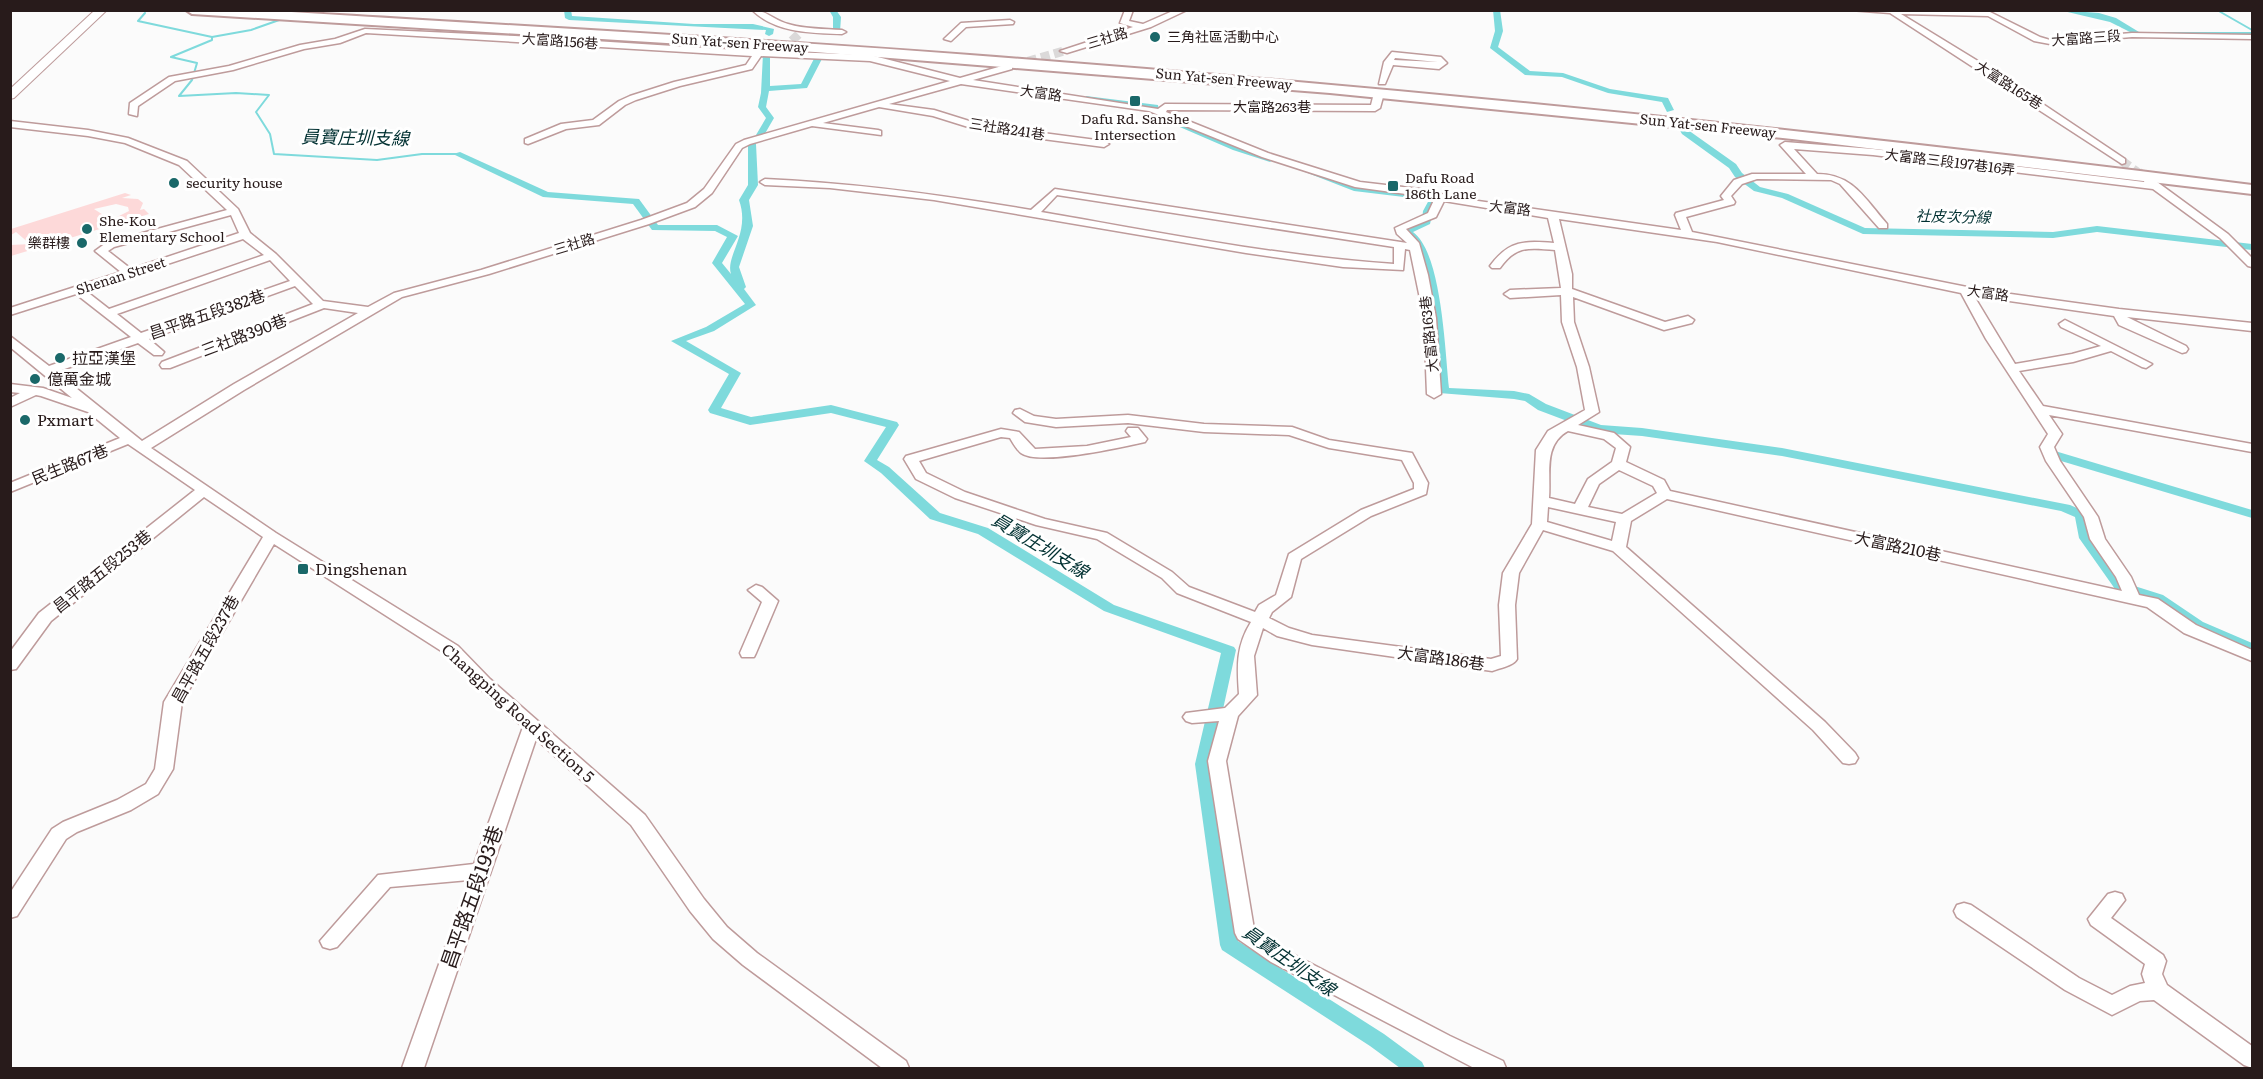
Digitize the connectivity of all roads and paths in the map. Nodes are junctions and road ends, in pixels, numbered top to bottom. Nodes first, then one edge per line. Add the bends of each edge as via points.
1 (88, 10) edge
2 (102, 10) edge
3 (192, 10) edge
4 (293, 10) edge
5 (410, 10) edge
6 (756, 10) edge
7 (1129, 10) edge
8 (1183, 10) edge
9 (1854, 10) edge
10 (1894, 13) junction
11 (1010, 22) dead end
12 (1144, 26) junction
13 (629, 29) junction
14 (842, 32) dead end
15 (2253, 37) edge
16 (948, 39) dead end
17 (1064, 51) tunnel mouth
18 (758, 54) junction
19 (1388, 62) junction
20 (1010, 67) tunnel mouth
21 (10, 80) edge
22 (961, 81) junction
23 (1382, 82) dead end
24 (10, 96) edge
25 (1378, 97) dead end
26 (876, 105) junction
27 (1160, 112) junction
28 (134, 114) dead end
29 (10, 124) edge
30 (808, 124) junction
31 (878, 133) dead end
32 (528, 141) dead end
33 (1104, 144) dead end
34 (2122, 161) tunnel mouth
35 (1814, 176) junction
36 (2253, 181) edge
37 (765, 182) dead end
38 (2253, 190) edge
39 (1441, 196) junction
40 (234, 211) junction
41 (1035, 212) junction
42 (1553, 214) junction
43 (1883, 226) dead end
44 (245, 235) junction
45 (1688, 235) junction
46 (1400, 244) junction
47 (1414, 247) junction
48 (1560, 247) junction
49 (272, 256) junction
50 (2253, 264) edge
51 (1496, 266) dead end
52 (129, 273) junction
53 (297, 282) junction
54 (78, 290) junction
55 (1965, 290) junction
56 (1567, 291) junction
57 (1510, 294) dead end
58 (322, 305) junction
59 (369, 311) junction
60 (10, 312) edge
61 (108, 313) junction
62 (2119, 313) junction
63 (1688, 320) dead end
64 (2065, 324) dead end
65 (2253, 327) edge
66 (140, 337) junction
67 (10, 340) edge
68 (2112, 347) junction
69 (2182, 349) dead end
70 (158, 352) dead end
71 (2146, 364) dead end
72 (166, 365) dead end
73 (2013, 368) junction
74 (49, 370) junction
75 (10, 388) edge
76 (32, 392) junction
77 (1434, 394) dead end
78 (10, 403) edge
79 (2038, 410) junction
80 (96, 411) junction
81 (1020, 413) dead end
82 (1567, 427) junction
83 (1133, 431) dead end
84 (135, 443) junction
85 (2253, 448) edge
86 (1618, 464) junction
87 (14, 483) edge
88 (205, 489) junction
89 (1665, 494) junction
90 (1542, 501) junction
91 (1580, 509) junction
92 (1624, 519) junction
93 (1539, 524) junction
94 (271, 536) junction
95 (1618, 548) junction
96 (756, 590) dead end
97 (2132, 596) junction
98 (1260, 620) junction
99 (748, 653) dead end
100 (2253, 656) edge
101 (10, 665) edge
102 (1230, 714) junction
103 (1192, 717) dead end
104 (532, 725) junction
105 (1849, 758) dead end
106 (480, 871) junction
107 (2115, 900) dead end
108 (10, 910) edge
109 (1964, 911) dead end
110 (330, 941) dead end
111 (2158, 991) junction
112 (2253, 1058) edge
113 (413, 1068) edge
114 (898, 1068) edge
115 (1495, 1068) edge

1 - 21 main road
2 - 24 main road
3 - 38 highway, Sun Yat-sen Freeway via 751,43 1251,81 1676,122
4 - 13 highway, Sun Yat-sen Freeway
5 - 13 highway
6 - 14 street via 768,22 800,32
7 - 12 street via 1124,23
8 - 12 street, 三社路
9 - 10 street, 大富路三段
10 - 15 street, 大富路三段 via 1990,14 2050,42 2132,35
10 - 34 street, 大富路165巷
11 - 16 street via 964,25
12 - 17 street, 三社路
13 - 36 highway, Sun Yat-sen Freeway via 1178,68 1640,111
18 - 22 street, 大富路 via 780,52 884,60
18 - 28 street, 大富路156巷 via 365,31 230,68 172,79 133,105
18 - 32 street via 749,67 633,98 596,123 557,128
19 - 19 street via 1431,67 1443,63 1413,53 1392,55
19 - 23 street
20 - 22 street, 三社路
22 - 26 street, 三社路
22 - 27 street, 大富路
25 - 27 street, 大富路263巷 via 1375,108 1165,107
26 - 30 street, 三社路
26 - 33 street, 三社路241巷 via 934,113 981,128
27 - 39 street, 大富路 via 1340,181
29 - 40 street via 128,141 183,163
30 - 31 street
30 - 59 street, 三社路 via 740,146 708,191 682,209 469,277 412,290
35 - 43 street via 1832,177 1844,183
35 - 45 street via 1756,176 1738,182 1726,196 1730,202 1680,215
35 - 50 street, 大富路三段197巷16弄 via 1785,145 2152,184 2224,236
37 - 41 street via 830,185
39 - 42 street, 大富路
39 - 47 street, 大富路163巷 via 1432,215 1400,228
40 - 44 street
40 - 52 street via 101,250
41 - 46 street via 1055,192
41 - 46 street via 1344,264 1399,268
42 - 45 street, 大富路
42 - 48 street, 大富路186巷
44 - 49 street
44 - 52 street, Shenan Street
45 - 55 street, 大富路
46 - 47 street
47 - 77 street, 大富路163巷 via 1430,318
48 - 51 street via 1514,246
48 - 56 street, 大富路186巷
49 - 53 street
49 - 61 street
52 - 54 street, Shenan Street
53 - 58 street
53 - 66 street, 昌平路五段382巷
54 - 60 street, Shenan Street
54 - 61 street
55 - 62 street, 大富路
55 - 73 street
56 - 57 street
56 - 63 street via 1664,326
56 - 82 street, 大富路186巷 via 1568,322 1592,412
58 - 59 street
58 - 72 street, 三社路390巷
59 - 84 street, 三社路
61 - 66 street
62 - 65 street, 大富路
62 - 69 street via 2123,322
64 - 68 street
66 - 70 street
66 - 74 street, 昌平路五段382巷
67 - 74 street, Changping Road Section 5
68 - 71 street
68 - 73 street
73 - 79 street
74 - 80 street, Changping Road Section 5
75 - 76 street
76 - 78 street
76 - 80 street via 43,392
79 - 85 street
79 - 97 street via 2055,434 2047,447 2053,461 2091,517 2099,545
80 - 84 street, Changping Road Section 5
81 - 98 street via 1026,418 1055,422 1130,419 1192,427 1292,431 1299,437 1407,456 1422,491 1366,513 1294,557 1283,597 1264,609
82 - 86 street via 1609,436 1623,447
82 - 90 street, 大富路186巷 via 1553,434 1543,450
83 - 98 street, 大富路186巷 via 1140,439 1087,450 1033,453 1014,435 1001,433 911,459 921,476 960,495 1041,522 1102,536 1167,575 1183,590
84 - 87 street, 民生路67巷
84 - 88 street, Changping Road Section 5
86 - 89 street via 1659,483
86 - 91 street via 1593,482
88 - 94 street, Changping Road Section 5
88 - 101 street, 昌平路五段253巷 via 45,617
89 - 92 street
89 - 97 street, 大富路210巷
90 - 91 street
90 - 93 street, 大富路186巷
91 - 92 street
92 - 95 street
93 - 95 street
93 - 98 street, 大富路186巷 via 1511,573 1507,604 1509,659 1492,665 1312,640 1282,632
94 - 104 street, Changping Road Section 5 via 452,650
94 - 108 street, 昌平路五段237巷 via 173,702 164,769 152,789 59,834
95 - 105 street via 1820,726
96 - 99 street via 770,601
97 - 100 street, 大富路210巷 via 2152,603 2190,629
98 - 102 street via 1244,651 1248,695
102 - 103 street
102 - 115 street via 1217,761 1245,933 1278,956
104 - 106 street, 昌平路五段193巷
104 - 114 street, Changping Road Section 5 via 638,820 720,933
106 - 110 street via 385,880
106 - 113 street, 昌平路五段193巷
107 - 111 street via 2098,919 2156,961 2152,974
109 - 111 street via 2072,984 2112,1006 2137,992
111 - 112 street

